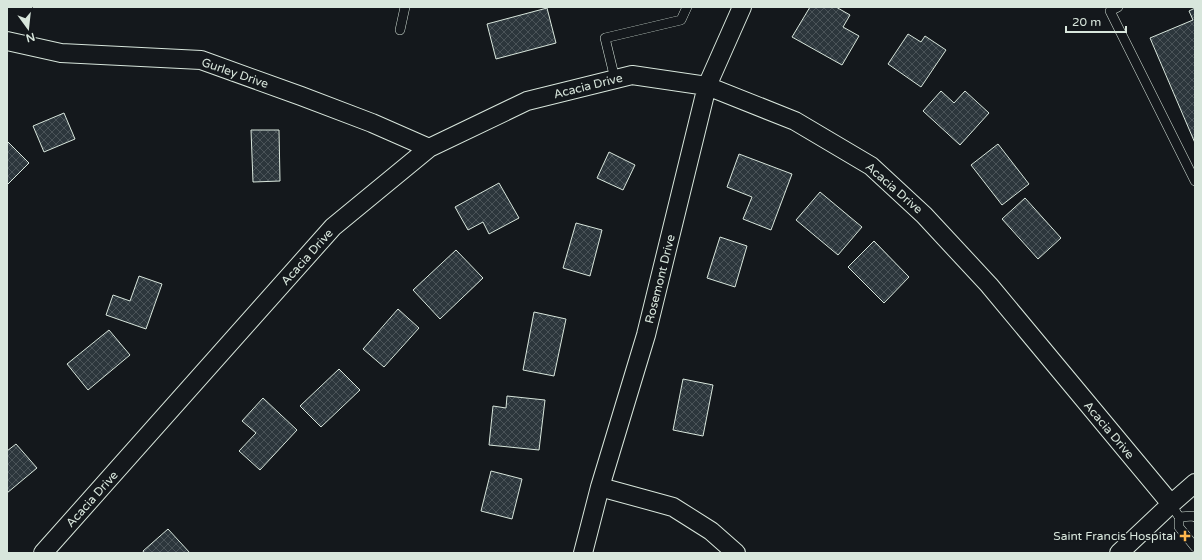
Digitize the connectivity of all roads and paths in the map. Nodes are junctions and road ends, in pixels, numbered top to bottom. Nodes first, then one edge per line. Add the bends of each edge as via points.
1 (405, 7) edge
2 (688, 7) edge
3 (742, 7) edge
4 (1118, 7) edge
5 (400, 30) dead end
6 (7, 41) edge
7 (615, 79) junction
8 (707, 86) junction
9 (429, 148) junction
10 (1195, 181) edge
11 (1195, 483) edge
12 (600, 487) junction
13 (1175, 510) junction
14 (1195, 517) edge
15 (1195, 547) edge
16 (43, 553) edge
17 (583, 553) edge
18 (736, 553) edge
19 (1119, 553) edge

1 - 5 lane
2 - 7 lane via 682,20 605,38
3 - 8 street, Rosemont Drive
4 - 10 lane via 1110,11
6 - 9 street, Gurley Drive via 61,53 202,60 315,101
7 - 8 street, Acacia Drive via 632,75
7 - 9 street, Acacia Drive via 527,101
8 - 12 street, Rosemont Drive via 646,335
8 - 13 street, Acacia Drive via 795,121 871,166 924,215 989,285
9 - 16 street, Acacia Drive via 333,227
11 - 13 street
12 - 17 street, Rosemont Drive
12 - 18 street via 673,507 711,531
13 - 14 lane
13 - 15 lane via 1179,527
13 - 19 street

